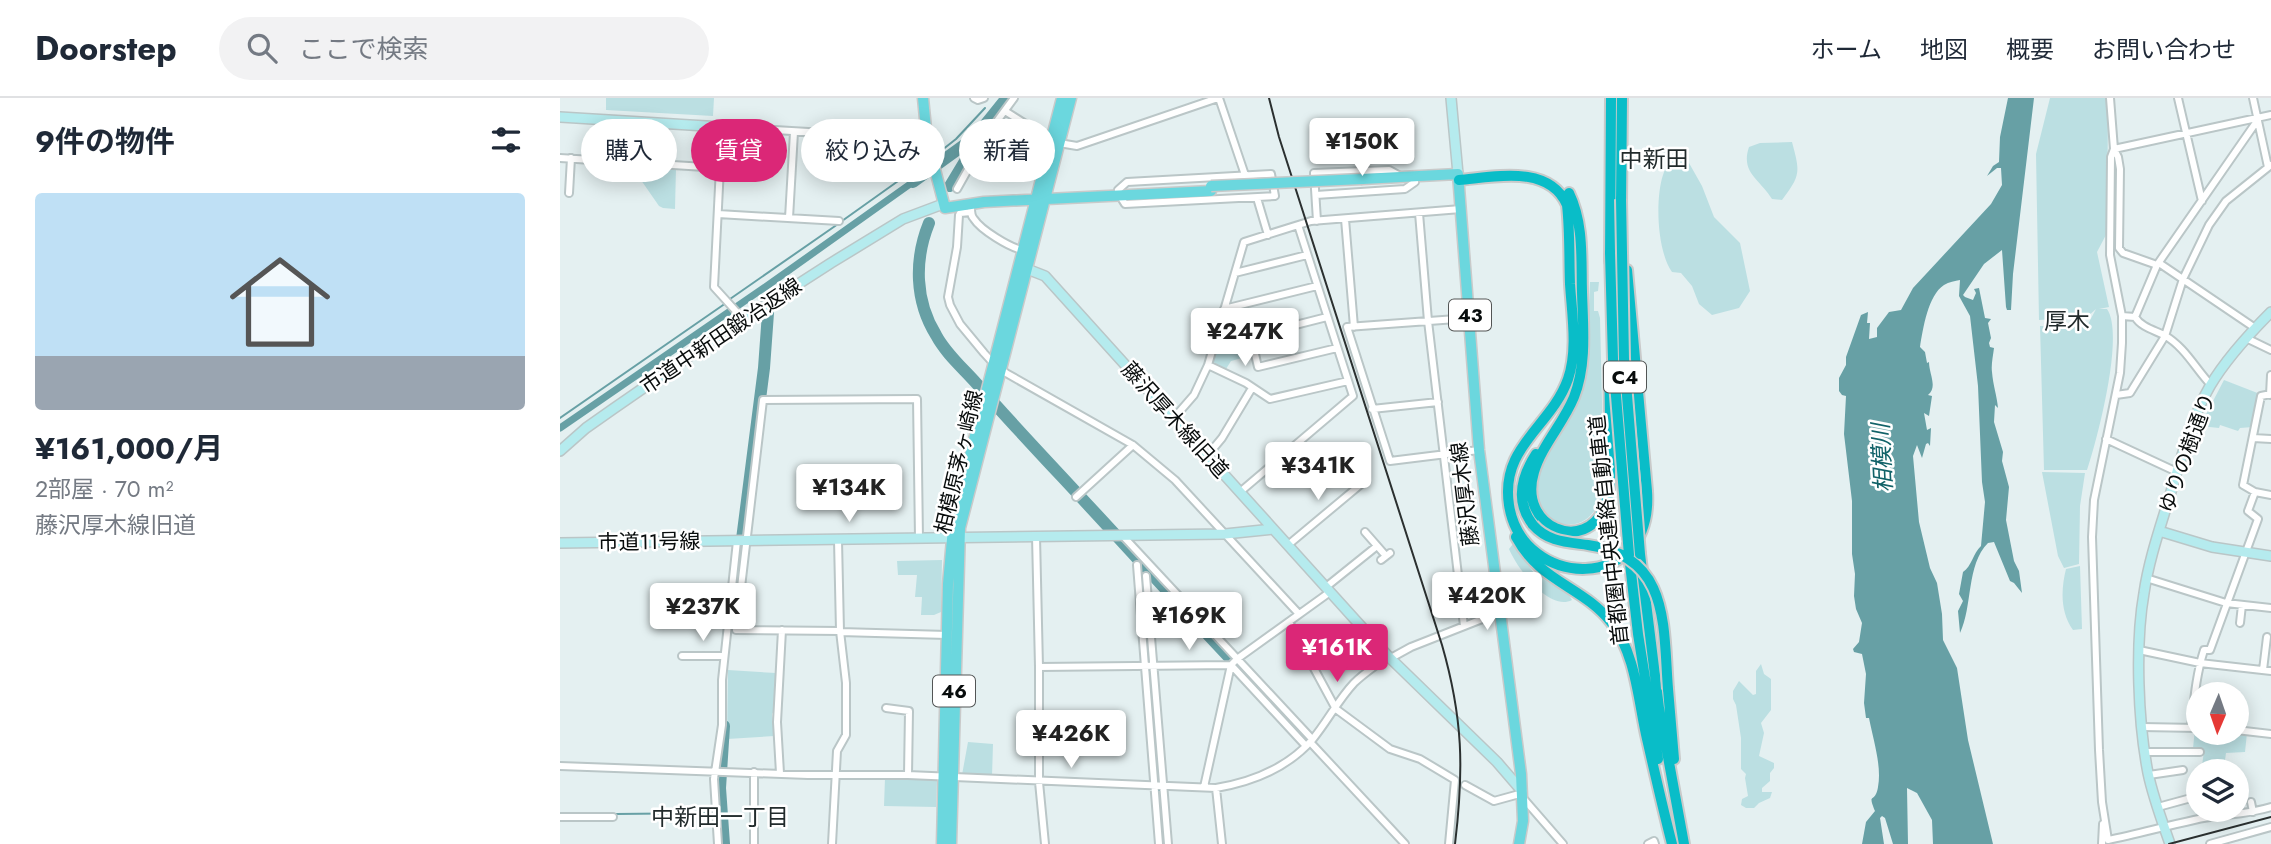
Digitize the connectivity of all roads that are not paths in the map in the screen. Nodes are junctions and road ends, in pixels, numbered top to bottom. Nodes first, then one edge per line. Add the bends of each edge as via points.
1 (923, 98) edge
2 (974, 98) edge
3 (984, 98) edge
4 (1014, 98) edge
5 (1062, 98) edge
6 (1071, 98) edge
7 (1219, 98) edge
8 (1451, 98) edge
9 (1611, 98) edge
10 (1622, 98) edge
11 (2110, 98) edge
12 (2178, 98) edge
13 (2253, 98) edge
14 (1005, 111) junction
15 (2271, 115) edge
16 (560, 117) edge
17 (594, 119) edge
18 (925, 119) edge
19 (1018, 119) edge
20 (2257, 119) junction
21 (787, 132) edge
22 (794, 132) junction
23 (801, 132) edge
24 (2186, 134) junction
25 (1055, 141) junction
26 (2114, 149) junction
27 (560, 158) edge
28 (571, 158) junction
29 (581, 159) edge
30 (2269, 166) edge
31 (1245, 175) junction
32 (1459, 177) junction
33 (1402, 178) junction
34 (720, 182) edge
35 (938, 182) edge
36 (1045, 182) edge
37 (1362, 182) junction
38 (1415, 183) junction
39 (957, 188) dead end
40 (569, 193) dead end
41 (1119, 193) junction
42 (1316, 195) junction
43 (1041, 196) junction
44 (1257, 198) junction
45 (1621, 199) junction
46 (2202, 201) junction
47 (944, 206) junction
48 (971, 207) junction
49 (1461, 209) junction
50 (1419, 213) junction
51 (718, 214) junction
52 (789, 218) junction
53 (1345, 219) junction
54 (839, 220) dead end
55 (1317, 221) junction
56 (1297, 225) junction
57 (1268, 235) junction
58 (1022, 250) junction
59 (1610, 253) junction
60 (1307, 255) junction
61 (2159, 264) junction
62 (1027, 269) junction
63 (1235, 273) junction
64 (2183, 279) junction
65 (1317, 286) junction
66 (1224, 309) junction
67 (2271, 312) edge
68 (740, 316) junction
69 (2122, 316) junction
70 (1327, 317) junction
71 (2135, 317) junction
72 (1470, 318) junction
73 (1428, 321) junction
74 (1354, 327) junction
75 (2255, 328) junction
76 (2165, 336) junction
77 (1251, 337) junction
78 (2246, 338) junction
79 (1213, 346) junction
80 (1337, 348) junction
81 (2271, 350) edge
82 (1208, 365) junction
83 (998, 366) junction
84 (2271, 375) edge
85 (1348, 381) junction
86 (2211, 385) junction
87 (1252, 388) junction
88 (2116, 395) junction
89 (2270, 395) edge
90 (1438, 402) junction
91 (1372, 409) junction
92 (1568, 410) junction
93 (1174, 418) junction
94 (2253, 438) junction
95 (2106, 439) junction
96 (2271, 439) edge
97 (1133, 445) junction
98 (1479, 450) junction
99 (560, 451) edge
100 (1444, 455) junction
101 (1208, 456) junction
102 (2177, 472) junction
103 (1366, 480) dead end
104 (1240, 492) junction
105 (1508, 492) junction
106 (2255, 492) junction
107 (1078, 495) dead end
108 (2271, 495) edge
109 (1273, 528) junction
110 (1365, 531) dead end
111 (2159, 531) junction
112 (1225, 534) junction
113 (1118, 535) junction
114 (1036, 536) junction
115 (955, 537) junction
116 (919, 538) junction
117 (838, 540) junction
118 (742, 541) junction
119 (560, 543) edge
120 (1288, 545) junction
121 (1377, 546) junction
122 (2245, 552) junction
123 (2271, 555) edge
124 (1386, 556) dead end
125 (1137, 565) dead end
126 (1146, 576) dead end
127 (2146, 578) junction
128 (1328, 590) junction
129 (2226, 603) junction
130 (2242, 605) junction
131 (2271, 608) edge
132 (1500, 612) junction
133 (1299, 614) junction
134 (1289, 622) junction
135 (2240, 623) dead end
136 (1464, 626) junction
137 (782, 630) junction
138 (840, 632) junction
139 (947, 635) junction
140 (2267, 637) dead end
141 (2139, 650) junction
142 (682, 656) dead end
143 (724, 656) junction
144 (1390, 657) junction
145 (1234, 662) junction
146 (2200, 663) junction
147 (1647, 664) junction
148 (1040, 667) junction
149 (1149, 667) junction
150 (2267, 670) edge
151 (2196, 682) edge
152 (886, 708) dead end
153 (1336, 709) junction
154 (2143, 727) junction
155 (2186, 727) edge
156 (2249, 731) edge
157 (2271, 734) edge
158 (1310, 742) junction
159 (2145, 752) junction
160 (2200, 752) dead end
161 (560, 766) edge
162 (2183, 770) dead end
163 (719, 771) junction
164 (754, 772) junction
165 (780, 773) junction
166 (837, 775) junction
167 (908, 775) junction
168 (2149, 775) junction
169 (948, 777) junction
170 (1039, 782) junction
171 (1465, 785) dead end
172 (1159, 786) junction
173 (1204, 787) junction
174 (1216, 788) junction
175 (1523, 794) junction
176 (2186, 799) edge
177 (2251, 802) dead end
178 (2158, 807) junction
179 (2271, 807) edge
180 (2253, 812) junction
181 (560, 817) edge
182 (613, 817) dead end
183 (2105, 820) junction
184 (2271, 827) edge
185 (2165, 828) junction
186 (1399, 838) junction
187 (718, 844) edge
188 (754, 844) edge
189 (832, 844) edge
190 (942, 844) edge
191 (951, 844) edge
192 (1045, 844) edge
193 (1159, 844) edge
194 (1168, 844) edge
195 (1222, 844) edge
196 (1392, 844) edge
197 (1405, 844) edge
198 (1450, 844) edge
199 (1519, 844) edge
200 (1563, 844) edge
201 (1648, 844) edge
202 (1655, 844) edge
203 (1672, 844) edge
204 (1686, 844) edge
205 (2102, 844) edge
206 (2170, 844) edge
207 (2210, 844) edge

1 - 18 main road
2 - 3 street
4 - 14 street
5 - 25 main road, 相模原茅ヶ崎線 / 46
6 - 25 main road, 相模原茅ヶ崎線 / 46
7 - 25 street via 1077,146
7 - 31 street
8 - 32 street
9 - 59 highway, 首都圏中央連絡自動車道 / C4
10 - 45 highway, 首都圏中央連絡自動車道 / C4
11 - 26 street
12 - 24 street
13 - 20 street
14 - 19 street
14 - 39 street
15 - 20 street
16 - 17 street
20 - 24 street
20 - 30 street
20 - 46 street
21 - 22 street
22 - 23 street
22 - 52 street
24 - 26 street
24 - 46 street
26 - 61 street via 2120,169 2119,248
26 - 69 street via 2110,255
27 - 28 street
28 - 29 street
28 - 40 street
30 - 64 street via 2226,201
31 - 41 street via 1127,182
31 - 44 street via 1273,175 1275,196
32 - 33 main road
32 - 38 main road
32 - 49 main road, 藤沢厚木線 / 43
32 - 92 highway via 1537,172 1568,191 1581,239 1583,342 1580,378
32 - 105 highway via 1538,179 1557,189 1567,205 1571,369 1559,397 1516,455
33 - 37 main road
33 - 42 street via 1389,170 1314,173
34 - 51 street
35 - 47 main road
36 - 43 main road, 相模原茅ヶ崎線 / 46
37 - 38 main road
37 - 41 main road, bridge
38 - 42 street via 1405,189
41 - 43 main road
41 - 44 street via 1125,204
42 - 55 street
43 - 47 main road via 973,199
43 - 48 main road
43 - 58 main road, 相模原茅ヶ崎線 / 46
43 - 62 main road, 相模原茅ヶ崎線 / 46
44 - 57 street
45 - 105 highway, bridge via 1647,509 1641,535 1626,554 1603,567 1576,569 1557,564 1527,543 1511,513
45 - 147 highway, 首都圏中央連絡自動車道 / C4, bridge via 1626,386
46 - 61 street
47 - 48 main road
47 - 68 street, 市道中新田鍛冶返線 via 913,214
48 - 58 street via 972,218 1009,246
48 - 83 street via 959,215 948,298 960,324
49 - 50 street
49 - 72 main road, 藤沢厚木線 / 43
50 - 53 street
50 - 73 street
51 - 52 street
51 - 68 street via 714,287
52 - 54 street
53 - 55 street
53 - 74 street
55 - 56 street
56 - 57 street
56 - 60 street
57 - 63 street via 1244,242
58 - 83 main road, 相模原茅ヶ崎線 / 46
59 - 92 highway, bridge via 1609,487 1597,520 1585,528 1564,531 1545,522 1534,506 1532,483 1536,466
59 - 147 highway, 首都圏中央連絡自動車道 / C4, bridge via 1618,440 1628,545
60 - 63 street
60 - 65 street
61 - 64 street
61 - 71 street
62 - 83 main road, 相模原茅ヶ崎線 / 46
62 - 93 street, 藤沢厚木線旧道 via 1045,276
63 - 66 street
64 - 75 street
64 - 76 street
65 - 66 street
65 - 70 street
66 - 79 street
67 - 75 street, ゆりの樹通り
68 - 99 street, 市道中新田鍛冶返線
69 - 71 street
69 - 88 street
70 - 77 street
70 - 80 street
71 - 76 street
72 - 73 street
72 - 98 main road, 藤沢厚木線 / 43
73 - 74 street
73 - 90 street
74 - 91 street via 1347,327
75 - 78 street, ゆりの樹通り
76 - 86 street via 2186,352
76 - 88 street via 2130,393
77 - 79 street
77 - 80 street via 1258,367
78 - 81 street
78 - 86 street, ゆりの樹通り
79 - 82 street
80 - 85 street
82 - 87 street
82 - 93 street via 1194,394
83 - 97 street
83 - 115 main road, 相模原茅ヶ崎線 / 46 via 956,507
84 - 89 street
85 - 87 street via 1270,399
85 - 104 street via 1353,396
86 - 102 street, ゆりの樹通り
87 - 101 street
88 - 95 street
89 - 94 street via 2261,396
90 - 91 street
90 - 100 street
91 - 100 street via 1390,461
92 - 204 highway, bridge via 1533,458 1523,481 1522,502 1542,534 1619,552 1643,571 1657,592
93 - 101 street, 藤沢厚木線旧道
94 - 96 street
94 - 106 street via 2243,485
95 - 102 street
95 - 183 street via 2092,537
97 - 107 street
97 - 112 street via 1175,480
98 - 100 street
98 - 132 main road, 藤沢厚木線 / 43
100 - 136 street
101 - 104 street, 藤沢厚木線旧道
102 - 111 street, ゆりの樹通り
103 - 120 street
104 - 109 street, 藤沢厚木線旧道
105 - 203 highway via 1509,515 1518,541 1534,563 1596,607 1622,641
106 - 108 street
106 - 122 street via 2248,511 2258,519
109 - 112 street, 市道11号線
109 - 120 street, 藤沢厚木線旧道
110 - 121 street
111 - 122 street
111 - 127 street, ゆりの樹通り
112 - 113 street, 市道11号線
112 - 133 street
113 - 114 street, 市道11号線
113 - 145 street
114 - 115 street, 市道11号線
114 - 148 street
115 - 116 street, 市道11号線
115 - 139 main road, 相模原茅ヶ崎線 / 46
115 - 169 main road, 相模原茅ヶ崎線 / 46
116 - 117 street, 市道11号線
116 - 118 street via 917,399 763,400
117 - 118 street, 市道11号線
117 - 138 street
118 - 119 street, 市道11号線
118 - 137 street via 736,630
118 - 143 street
120 - 128 street, 藤沢厚木線旧道
121 - 124 street
121 - 128 street
122 - 123 street
122 - 129 street
125 - 149 street
126 - 149 street
127 - 129 street
127 - 141 street, ゆりの樹通り
128 - 133 street
128 - 144 street, 藤沢厚木線旧道
129 - 130 street
129 - 146 street via 2210,650 2204,650
130 - 131 street
130 - 135 street
132 - 136 street
132 - 175 main road, 藤沢厚木線 / 43
133 - 134 street
134 - 145 street
134 - 153 street
136 - 144 street
137 - 138 street
137 - 165 street via 777,722
138 - 139 street
138 - 166 street via 846,735 837,751
139 - 169 main road, 相模原茅ヶ崎線 / 46
140 - 150 street
141 - 146 street
141 - 154 street, ゆりの樹通り
142 - 143 street
143 - 163 street
144 - 153 street via 1356,681
144 - 175 street, 藤沢厚木線旧道 via 1497,762
145 - 149 street
145 - 158 street
145 - 173 street
146 - 150 street
146 - 151 street
147 - 203 highway, C4
147 - 204 highway, C4
148 - 149 street
148 - 170 street
149 - 172 street
152 - 167 street via 909,711
153 - 158 street
153 - 198 street via 1390,749 1420,759 1455,780
154 - 155 street
154 - 159 street, ゆりの樹通り
156 - 157 street
158 - 174 street via 1262,775
158 - 186 street
159 - 160 street
159 - 168 street, ゆりの樹通り
161 - 163 street
162 - 168 street
163 - 164 street
163 - 187 street
164 - 165 street
164 - 188 street
165 - 166 street
166 - 167 street
166 - 189 street
167 - 169 street
168 - 178 street, ゆりの樹通り
169 - 170 street
169 - 190 main road, 相模原茅ヶ崎線 / 46
169 - 191 main road, 相模原茅ヶ崎線 / 46
170 - 172 street
170 - 192 street
171 - 175 street via 1494,801
172 - 173 street
172 - 193 street
172 - 194 street
173 - 174 street
174 - 195 street
175 - 199 main road, 藤沢厚木線 / 43
175 - 200 street
176 - 178 street
177 - 180 street
178 - 185 street, ゆりの樹通り
179 - 180 street
180 - 185 street
181 - 182 street
183 - 185 street via 2108,840
183 - 205 street
184 - 207 street
185 - 206 street, ゆりの樹通り
186 - 196 street
186 - 197 street
201 - 202 street

